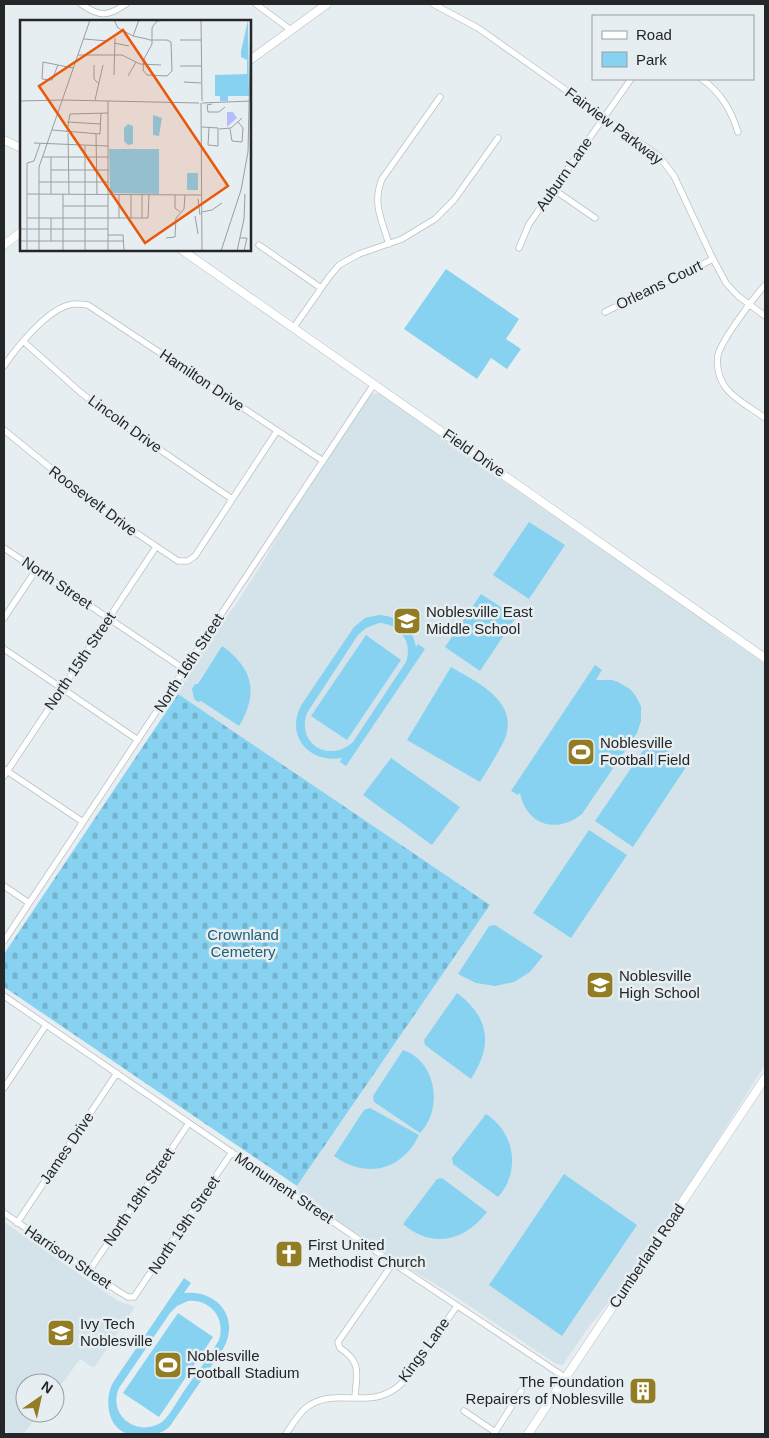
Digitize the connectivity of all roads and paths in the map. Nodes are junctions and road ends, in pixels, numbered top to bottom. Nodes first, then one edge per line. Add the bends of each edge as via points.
1 (81, 4) edge
2 (126, 4) edge
3 (256, 4) edge
4 (327, 4) edge
5 (433, 4) edge
6 (291, 30) junction
7 (251, 59) edge
8 (629, 80) edge
9 (703, 80) edge
10 (440, 97) dead end
11 (604, 117) junction
12 (738, 132) dead end
13 (498, 138) dead end
14 (4, 140) edge
15 (20, 148) edge
16 (553, 189) junction
17 (594, 218) dead end
18 (20, 233) edge
19 (389, 244) junction
20 (4, 245) edge
21 (259, 245) dead end
22 (519, 248) dead end
23 (183, 251) edge
24 (713, 259) junction
25 (765, 285) edge
26 (321, 288) junction
27 (750, 306) junction
28 (605, 312) dead end
29 (765, 316) edge
30 (294, 327) junction
31 (23, 341) junction
32 (4, 366) edge
33 (374, 384) junction
34 (765, 418) edge
35 (4, 430) edge
36 (277, 431) junction
37 (323, 461) junction
38 (232, 499) junction
39 (156, 546) junction
40 (4, 548) edge
41 (36, 570) junction
42 (4, 618) edge
43 (109, 618) junction
44 (4, 649) edge
45 (765, 658) edge
46 (184, 669) junction
47 (62, 689) junction
48 (138, 740) junction
49 (5, 772) edge
50 (83, 822) junction
51 (4, 886) edge
52 (29, 903) junction
53 (4, 941) edge
54 (4, 996) edge
55 (46, 1025) junction
56 (117, 1074) junction
57 (765, 1078) edge
58 (4, 1088) edge
59 (189, 1123) junction
60 (232, 1152) junction
61 (4, 1214) edge
62 (17, 1223) junction
63 (394, 1262) junction
64 (89, 1271) junction
65 (134, 1297) joint
66 (457, 1306) junction
67 (566, 1378) junction
68 (521, 1391) dead end
69 (355, 1398) junction
70 (464, 1411) dead end
71 (494, 1433) edge
72 (286, 1434) edge
73 (528, 1434) edge

1 - 2 street via 102,14 112,13
3 - 6 street
4 - 6 street
5 - 11 street, Fairview Parkway via 478,28
6 - 7 street
8 - 11 street, Auburn Lane
9 - 12 street via 722,98
10 - 19 street via 378,189 378,209
11 - 16 street, Auburn Lane
11 - 24 street, Fairview Parkway via 653,151 666,164
13 - 19 street via 446,208 412,234
14 - 15 street
16 - 17 street
16 - 22 street, Auburn Lane via 529,224
18 - 20 street
19 - 26 street via 345,261
21 - 26 street
23 - 30 street, Field Drive
24 - 27 street, Fairview Parkway via 730,288
24 - 28 street, Orleans Court
25 - 27 street
26 - 30 street
27 - 29 street, Fairview Parkway
27 - 34 street via 722,345 718,370 727,390
30 - 33 street, Field Drive
31 - 32 street
31 - 36 street, Hamilton Drive via 68,304 88,306
31 - 38 street, Lincoln Drive via 80,392 149,444
33 - 37 street, North 16th Street
33 - 45 street, Field Drive
35 - 39 street, Roosevelt Drive via 102,510
36 - 37 street, Hamilton Drive
36 - 38 street
37 - 46 street, North 16th Street
38 - 39 street, Roosevelt Drive via 195,556 178,560
39 - 43 street, North 15th Street
40 - 41 street, North Street
41 - 42 street
41 - 43 street, North Street
43 - 46 street, North Street
43 - 47 street, North 15th Street
44 - 47 street
46 - 48 street, North 16th Street
47 - 48 street
47 - 49 street, North 15th Street
48 - 50 street, North 16th Street
49 - 50 street
50 - 52 street, North 16th Street
51 - 52 street
52 - 53 street, North 16th Street
54 - 55 street, Monument Street
55 - 56 street, Monument Street
55 - 58 street
56 - 59 street, Monument Street
56 - 62 street, James Drive
57 - 67 street, Cumberland Road
59 - 60 street, Monument Street
59 - 64 street, North 18th Street
60 - 63 street, Monument Street
60 - 65 street, North 19th Street
61 - 62 street, Harrison Street
62 - 64 street, Harrison Street
63 - 66 street, Monument Street
63 - 69 street via 338,1342 356,1364
64 - 65 street, Harrison Street via 125,1296
66 - 67 street, Monument Street
66 - 69 street, Kings Lane via 397,1388 384,1396
67 - 73 street, Cumberland Road
68 - 71 street
69 - 72 street, Kings Lane via 332,1398 308,1406
70 - 71 street

